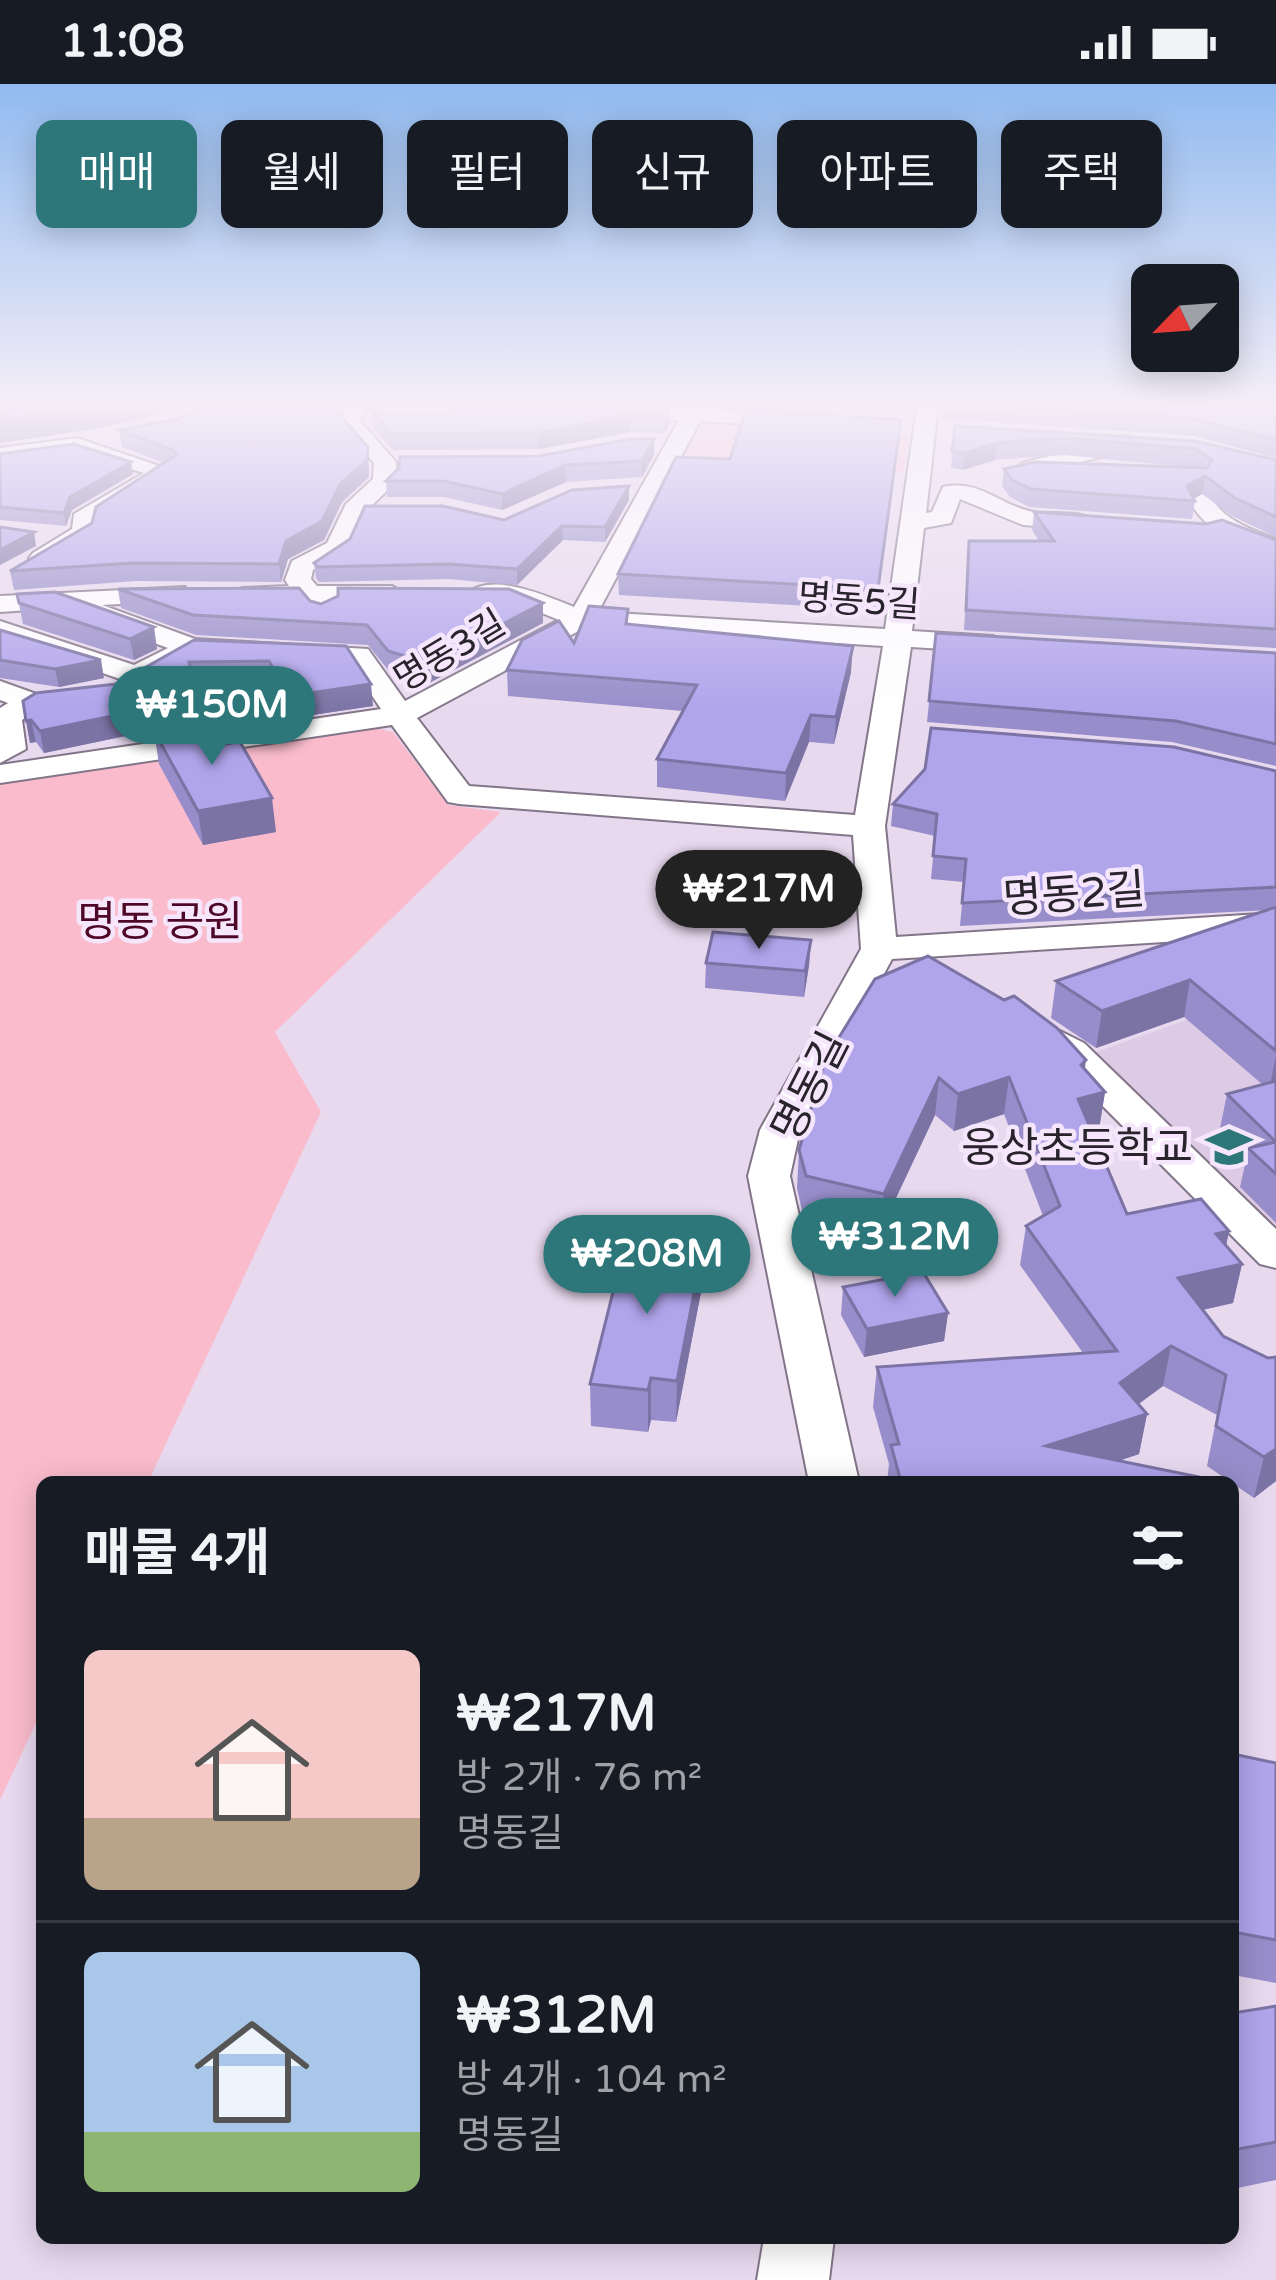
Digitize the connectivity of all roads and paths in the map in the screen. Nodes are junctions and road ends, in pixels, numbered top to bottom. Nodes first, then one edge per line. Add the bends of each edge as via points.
1 (99, 509) edge
2 (354, 509) edge
3 (631, 509) edge
4 (916, 509) edge
5 (945, 509) edge
6 (1007, 509) edge
7 (1204, 509) edge
8 (914, 522) junction
9 (1114, 525) edge
10 (1220, 525) junction
11 (1181, 529) edge
12 (37, 534) edge
13 (73, 539) junction
14 (1276, 548) edge
15 (0, 586) edge
16 (311, 594) junction
17 (51, 601) junction
18 (0, 604) edge
19 (581, 619) junction
20 (0, 629) edge
21 (898, 638) junction
22 (1016, 646) edge
23 (191, 647) junction
24 (358, 655) junction
25 (136, 675) junction
26 (0, 690) edge
27 (107, 695) edge
28 (70, 699) edge
29 (32, 702) junction
30 (400, 715) junction
31 (0, 754) edge
32 (0, 774) edge
33 (869, 826) junction
34 (1276, 924) edge
35 (879, 950) junction
36 (959, 981) edge
37 (1015, 1016) edge
38 (1276, 1254) edge
39 (833, 1476) edge
40 (799, 2244) edge
41 (793, 2280) edge

1 - 13 street
2 - 16 street via 338,548 301,566 298,580
3 - 19 street
4 - 8 street
5 - 8 street via 942,518
6 - 9 street
7 - 10 street
8 - 21 street
10 - 11 street
10 - 14 street
12 - 13 street
13 - 15 street
15 - 17 street
16 - 17 street
16 - 19 street via 526,597
16 - 24 street
17 - 18 street
17 - 23 street
19 - 21 street, 명동5길
19 - 30 street, 명동3길
20 - 25 street
21 - 22 street, 명동5길
21 - 33 street via 898,733
23 - 24 street
23 - 25 street
24 - 30 street
25 - 27 street
26 - 29 street
28 - 29 street
29 - 31 street via 7,716 10,749
30 - 32 street
30 - 33 street, 명동3길 via 459,795
33 - 35 street
34 - 35 street, 명동2길
35 - 36 street
35 - 39 street, 명동길 via 780,1130 769,1176
37 - 38 street via 1070,1051
40 - 41 street

